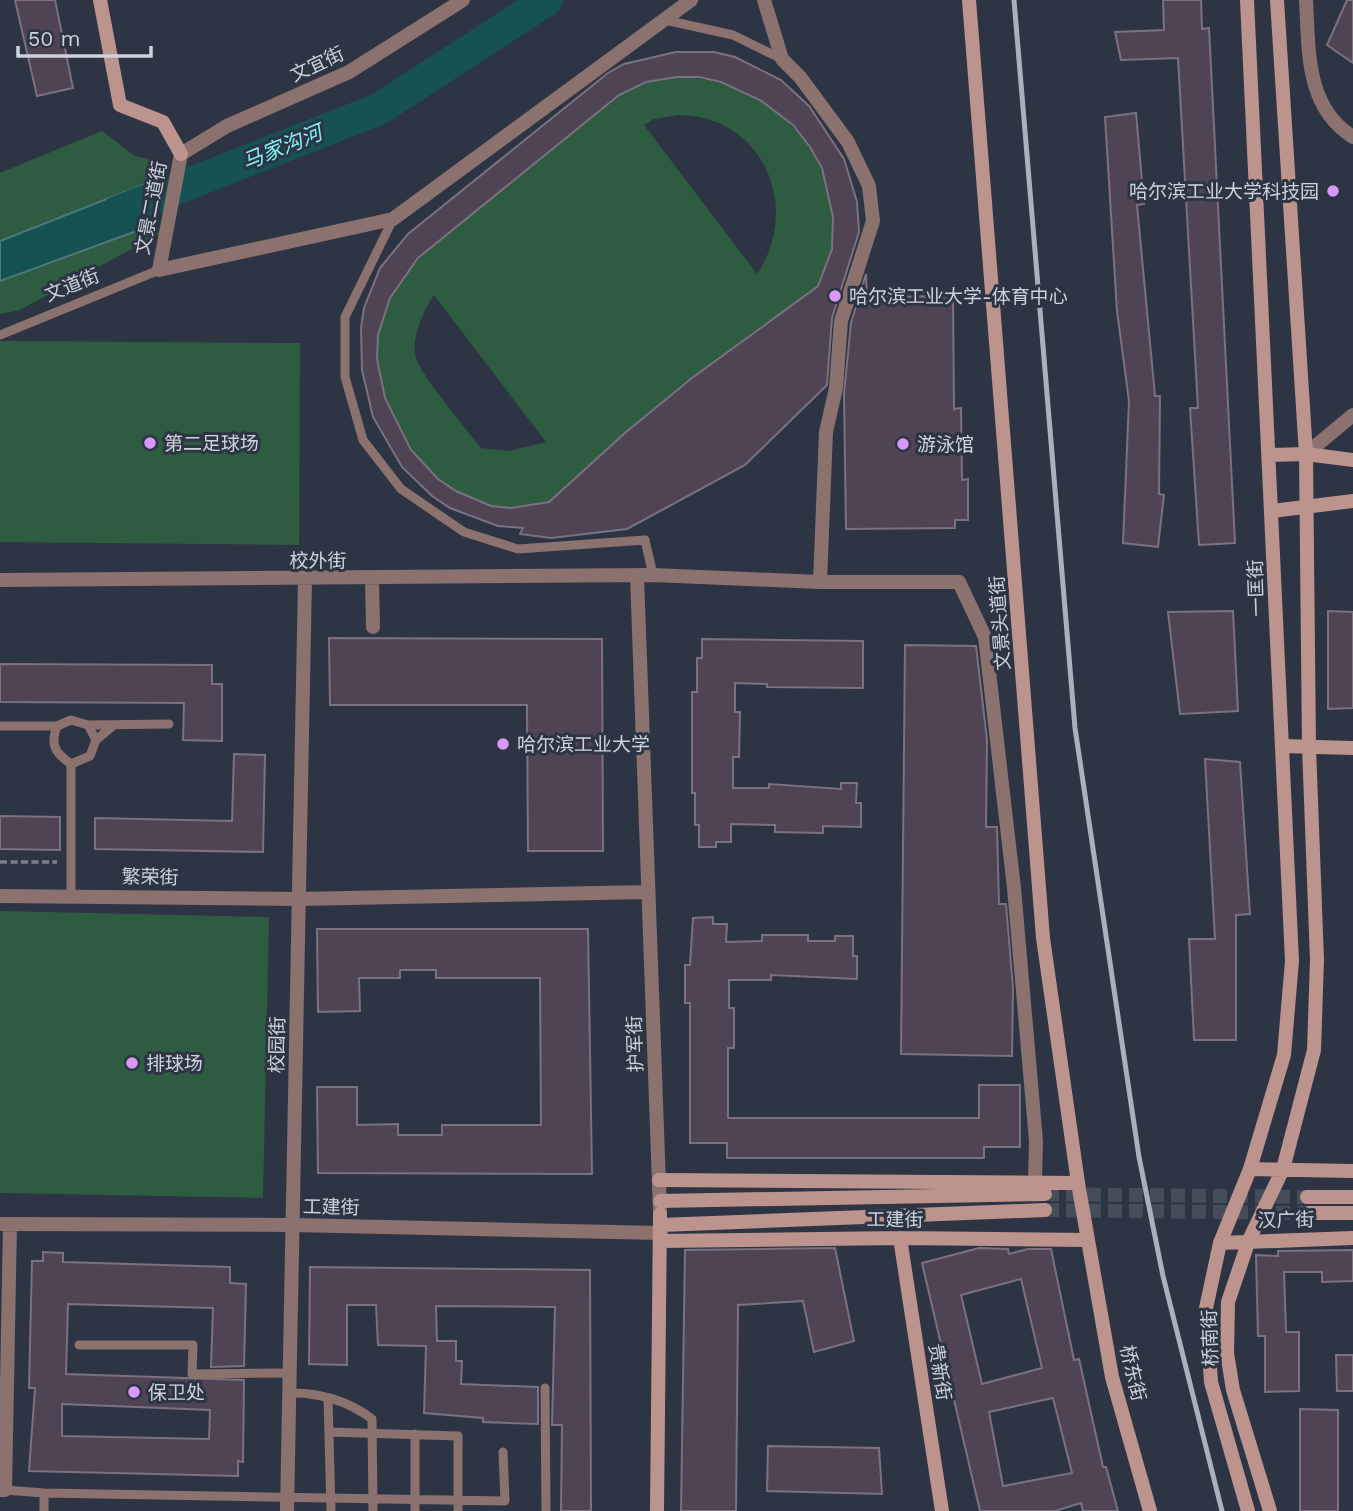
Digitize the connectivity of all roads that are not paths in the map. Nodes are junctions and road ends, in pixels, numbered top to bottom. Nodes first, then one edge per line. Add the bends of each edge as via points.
1 (100, 0) edge
2 (463, 0) edge
3 (691, 0) edge
4 (764, 0) edge
5 (969, 0) edge
6 (1247, 0) edge
7 (1277, 0) edge
8 (1306, 0) edge
9 (664, 19) junction
10 (782, 59) junction
11 (1353, 137) edge
12 (181, 154) junction
13 (393, 219) junction
14 (160, 263) junction
15 (0, 335) edge
16 (1353, 415) edge
17 (1306, 454) junction
18 (1270, 456) junction
19 (1353, 460) edge
20 (1353, 501) edge
21 (1307, 507) junction
22 (1272, 511) junction
23 (653, 575) junction
24 (637, 576) junction
25 (305, 579) junction
26 (372, 579) junction
27 (0, 580) edge
28 (820, 582) junction
29 (373, 628) dead end
30 (169, 724) dead end
31 (88, 725) junction
32 (114, 725) junction
33 (0, 726) edge
34 (32, 726) junction
35 (57, 726) junction
36 (52, 740) junction
37 (96, 740) junction
38 (1282, 746) junction
39 (1309, 747) junction
40 (1353, 748) edge
41 (71, 764) junction
42 (648, 892) junction
43 (71, 895) junction
44 (0, 896) edge
45 (299, 899) junction
46 (1250, 1168) junction
47 (1283, 1169) junction
48 (1353, 1171) edge
49 (659, 1180) junction
50 (1035, 1181) junction
51 (1078, 1183) junction
52 (1045, 1194) tunnel mouth
53 (1307, 1197) tunnel mouth
54 (1353, 1197) edge
55 (1045, 1210) tunnel mouth
56 (1309, 1213) tunnel mouth
57 (1353, 1213) edge
58 (660, 1223) junction
59 (5, 1224) edge
60 (293, 1225) junction
61 (901, 1238) junction
62 (1353, 1238) edge
63 (1088, 1240) junction
64 (1249, 1240) junction
65 (1220, 1243) junction
66 (79, 1345) dead end
67 (290, 1373) junction
68 (545, 1388) dead end
69 (289, 1393) junction
70 (328, 1398) junction
71 (329, 1432) junction
72 (374, 1433) junction
73 (415, 1434) junction
74 (503, 1452) dead end
75 (3, 1490) edge
76 (44, 1493) junction
77 (330, 1500) junction
78 (373, 1500) junction
79 (287, 1505) edge
80 (415, 1506) edge
81 (458, 1506) edge
82 (44, 1511) edge
83 (331, 1511) edge
84 (373, 1511) edge
85 (546, 1511) edge
86 (657, 1511) edge
87 (942, 1511) edge
88 (1150, 1511) edge
89 (1248, 1511) edge
90 (1270, 1511) edge

1 - 12 main road via 120,105 163,122
2 - 12 street, 文宜街 via 349,72 227,126
3 - 9 street
4 - 10 street
5 - 51 main road, 文景头道街 via 1043,938
6 - 18 main road, 一匡街
7 - 17 main road
8 - 11 street via 1310,69 1322,108
9 - 10 lane via 733,35
9 - 13 street
10 - 28 street via 848,142 869,186 873,221 841,321 836,388 826,432
12 - 14 street, 文景二道街
13 - 14 street
13 - 23 lane via 345,317 345,377 363,440 401,489 464,532 518,549 645,540
14 - 15 lane, 文道街
16 - 17 street
17 - 18 main road
17 - 19 main road
17 - 21 main road
18 - 22 main road, 一匡街
20 - 21 main road
21 - 22 main road
21 - 39 main road
22 - 38 main road, 一匡街
23 - 24 street, 校外街
23 - 28 street, 校外街
24 - 26 street, 校外街
24 - 42 street, 护军街
25 - 26 street, 校外街
25 - 27 street, 校外街
25 - 45 street, 校园街
26 - 29 street
28 - 50 street, 校外街 via 959,582 985,637 1014,888 1036,1141
30 - 32 lane
31 - 32 lane
31 - 35 lane via 71,720
31 - 37 lane
32 - 37 lane
33 - 34 lane
34 - 35 lane
34 - 36 lane
35 - 36 lane
36 - 41 lane via 57,755
37 - 41 lane via 90,757
38 - 39 main road
38 - 46 main road, 一匡街 via 1292,961 1284,1055
39 - 40 main road
39 - 47 main road via 1317,960 1314,1050
41 - 43 lane
42 - 45 street, 繁荣街
42 - 49 street, 护军街
43 - 44 street, 繁荣街
43 - 45 street, 繁荣街
45 - 60 street, 校园街
46 - 47 main road
46 - 65 main road, 桥南街
47 - 48 main road
47 - 64 main road, 桥南街
49 - 50 main road, 工建街
49 - 58 street, 护军街
50 - 51 main road, 工建街
51 - 63 main road, 文景头道街
52 - 58 main road, 工建街
53 - 54 main road, 汉广街
55 - 58 main road, 工建街
56 - 57 main road, 汉广街
58 - 60 street, 工建街
58 - 61 main road, 工建街
58 - 86 main road, 护军街
59 - 60 street, 工建街
59 - 75 street
60 - 67 street, 校园街
61 - 63 main road, 工建街
61 - 87 main road, 贵新街
62 - 64 main road, 汉广街
63 - 88 main road, 桥东街 via 1112,1377
64 - 65 main road, 汉广街
64 - 90 main road, 桥南街 via 1228,1302 1227,1353 1233,1390
65 - 89 main road, 桥南街 via 1206,1308 1211,1382
66 - 67 lane via 193,1345 192,1374
67 - 69 street, 校园街
68 - 85 lane
69 - 70 lane
69 - 79 street, 校园街
70 - 71 lane
70 - 72 lane via 372,1419
71 - 72 lane
71 - 77 lane
72 - 73 lane
72 - 78 lane
73 - 80 lane
73 - 81 lane via 458,1436
74 - 81 lane via 505,1501
75 - 76 lane
76 - 79 lane
76 - 82 lane
77 - 78 lane
77 - 79 lane
77 - 83 lane
78 - 80 lane
78 - 84 lane
80 - 81 lane

